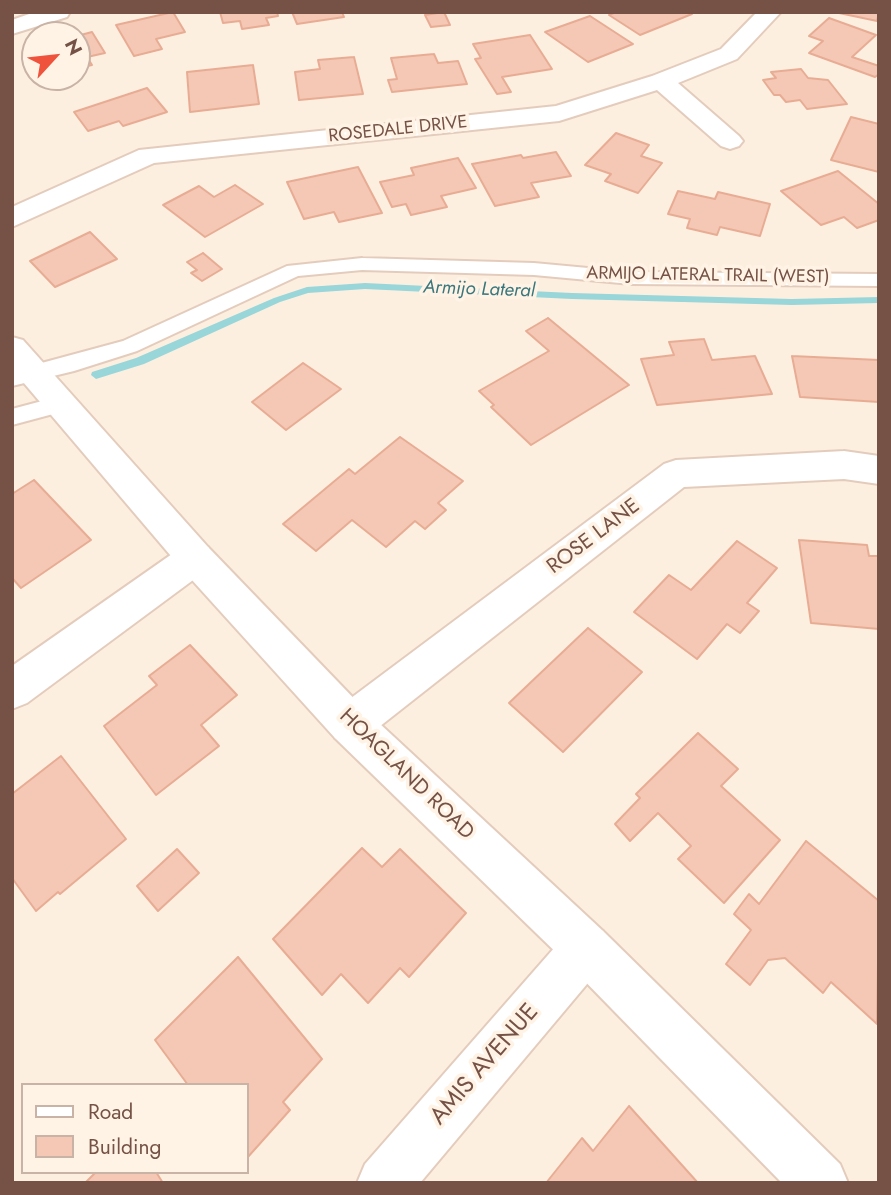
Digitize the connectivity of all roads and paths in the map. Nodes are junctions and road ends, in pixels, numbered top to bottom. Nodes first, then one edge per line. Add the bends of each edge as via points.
1 (59, 12) edge
2 (770, 12) edge
3 (12, 27) edge
4 (661, 81) junction
5 (730, 141) dead end
6 (12, 218) edge
7 (879, 280) edge
8 (30, 376) edge
9 (12, 416) edge
10 (879, 470) edge
11 (195, 558) junction
12 (12, 690) edge
13 (350, 723) junction
14 (586, 948) junction
15 (384, 1183) edge
16 (821, 1183) edge

1 - 3 street
2 - 4 street, ROSEDALE DRIVE via 729,54
4 - 5 street
4 - 6 street, ROSEDALE DRIVE via 559,113 148,156
7 - 8 lane, ARMIJO LATERAL TRAIL (WEST) via 631,278 534,269 362,264 294,270 130,346
8 - 9 lane, ARMIJO LATERAL TRAIL (WEST)
8 - 11 street, HOAGLAND ROAD
10 - 13 street, ROSE LANE via 844,465 676,474
11 - 12 street
11 - 13 street, HOAGLAND ROAD
13 - 14 street, HOAGLAND ROAD
14 - 15 street, AMIS AVENUE
14 - 16 street, HOAGLAND ROAD

